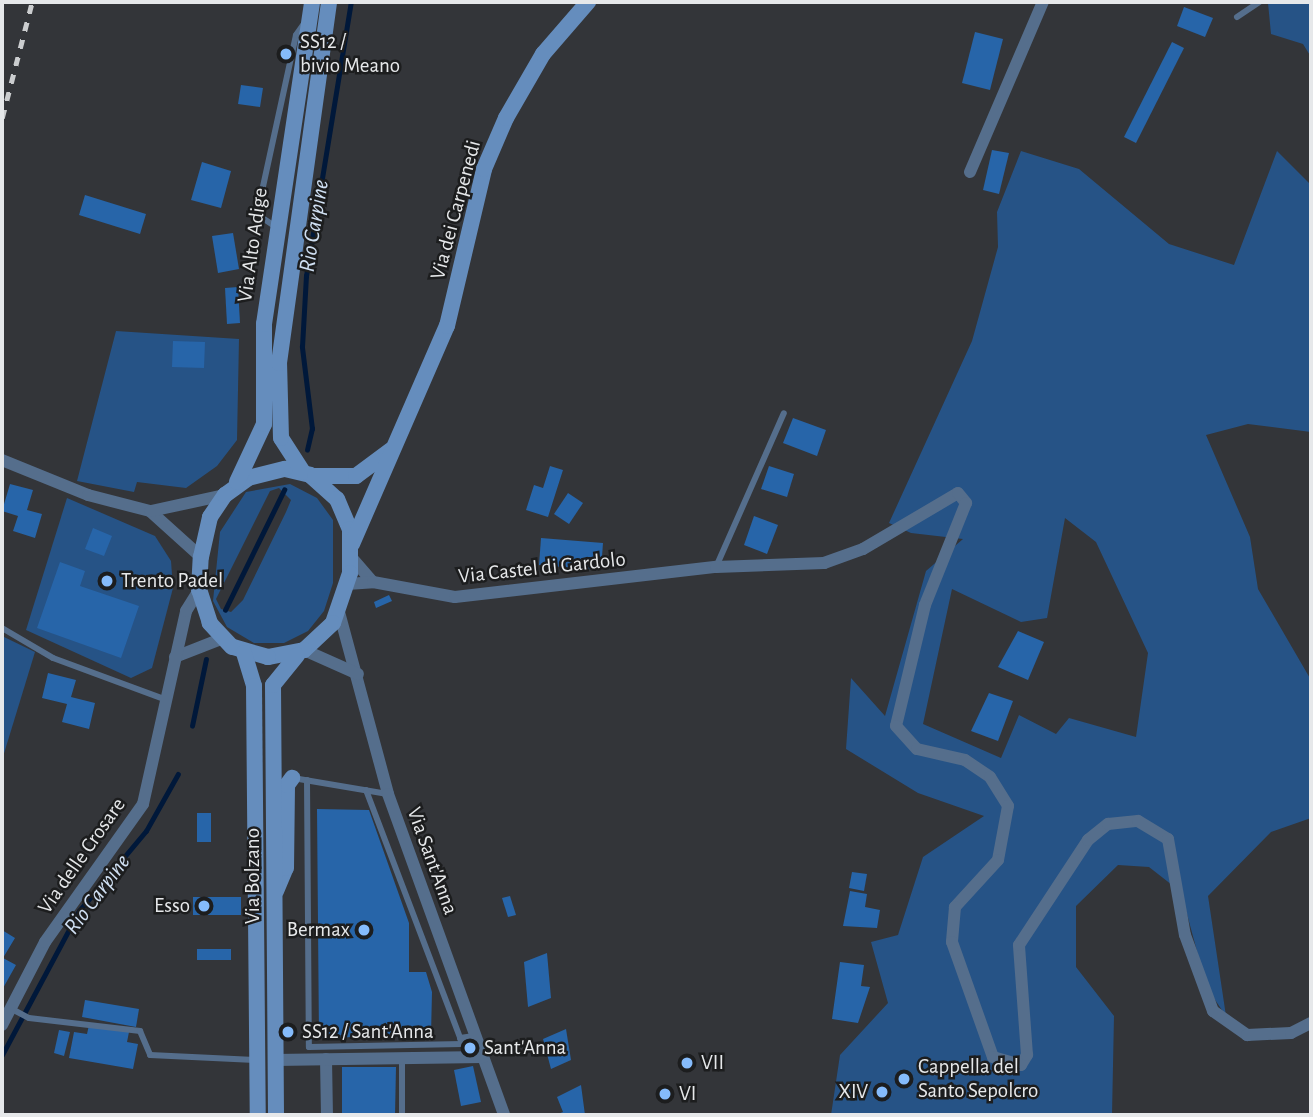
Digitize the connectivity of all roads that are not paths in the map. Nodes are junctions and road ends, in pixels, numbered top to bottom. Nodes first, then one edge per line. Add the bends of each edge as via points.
1 (312, 2) edge
2 (329, 2) edge
3 (588, 2) edge
4 (1043, 2) edge
5 (1259, 2) edge
6 (1237, 17) dead end
7 (970, 172) dead end
8 (784, 413) dead end
9 (396, 446) junction
10 (2, 460) edge
11 (306, 474) junction
12 (230, 491) junction
13 (150, 511) junction
14 (351, 550) junction
15 (201, 557) junction
16 (716, 567) junction
17 (373, 582) junction
18 (347, 584) junction
19 (199, 590) junction
20 (339, 612) junction
21 (2, 628) edge
22 (222, 639) junction
23 (304, 650) junction
24 (244, 653) junction
25 (174, 657) junction
26 (358, 674) junction
27 (164, 699) junction
28 (299, 779) junction
29 (366, 790) junction
30 (388, 794) junction
31 (274, 897) junction
32 (13, 1009) junction
33 (1311, 1023) edge
34 (2, 1025) edge
35 (474, 1036) junction
36 (460, 1038) junction
37 (483, 1057) junction
38 (402, 1058) junction
39 (326, 1059) junction
40 (257, 1060) junction
41 (275, 1060) junction
42 (258, 1115) edge
43 (276, 1115) edge
44 (327, 1115) edge
45 (402, 1115) edge
46 (504, 1115) edge

1 - 12 main road, Via Alto Adige via 264,324 264,424
2 - 11 main road, Via Alto Adige via 279,363 281,438
3 - 9 main road, Via dei Carpenedi via 543,54 506,117 484,169 447,326
4 - 7 street
5 - 6 lane
8 - 16 lane
9 - 11 main road via 356,476
9 - 14 main road, Via dei Carpenedi
10 - 13 street via 88,495
11 - 12 main road via 268,470
11 - 14 main road via 337,499
12 - 13 street
12 - 15 main road via 210,517
13 - 15 street
14 - 17 street
14 - 18 main road
15 - 19 main road
16 - 17 street, Via Castel di Gardolo via 455,597
16 - 33 street, Via Castel di Gardolo via 824,563 863,549 938,501 958,494 967,503 925,605 896,726 917,750 965,761 990,777 1008,806 998,860 956,907 952,942 993,1057 1021,1065 1027,1055 1019,945 1088,840 1108,824 1138,821 1168,839 1185,935 1213,1011 1226,1026 1247,1035 1291,1033
17 - 18 street, Via Castel di Gardolo
18 - 20 main road
19 - 22 main road
19 - 25 street, Via delle Crosare via 186,611
20 - 23 main road
20 - 26 street, Via Sant'Anna
21 - 27 lane via 52,657
22 - 24 main road
22 - 25 street
23 - 24 main road via 268,657
23 - 26 street
23 - 31 main road, Via Bolzano via 280,668 273,685
24 - 40 main road, Via Bolzano via 254,686
25 - 27 street, Via delle Crosare
26 - 30 street, Via Sant'Anna
27 - 32 street, Via delle Crosare via 143,804 46,942
28 - 29 lane
28 - 31 main road via 287,785 286,868
28 - 36 lane via 309,1047 462,1044
29 - 30 lane
29 - 36 lane
30 - 35 street, Via Sant'Anna
31 - 41 main road, Via Bolzano
32 - 34 street, Via delle Crosare
32 - 40 lane via 29,1018 140,1031 150,1055
35 - 36 lane
35 - 37 street, Via Sant'Anna
37 - 38 street
37 - 46 street, Via Sant'Anna
38 - 39 street
38 - 45 lane
39 - 41 street
39 - 44 street
40 - 42 main road, Via Bolzano
41 - 43 main road, Via Bolzano

